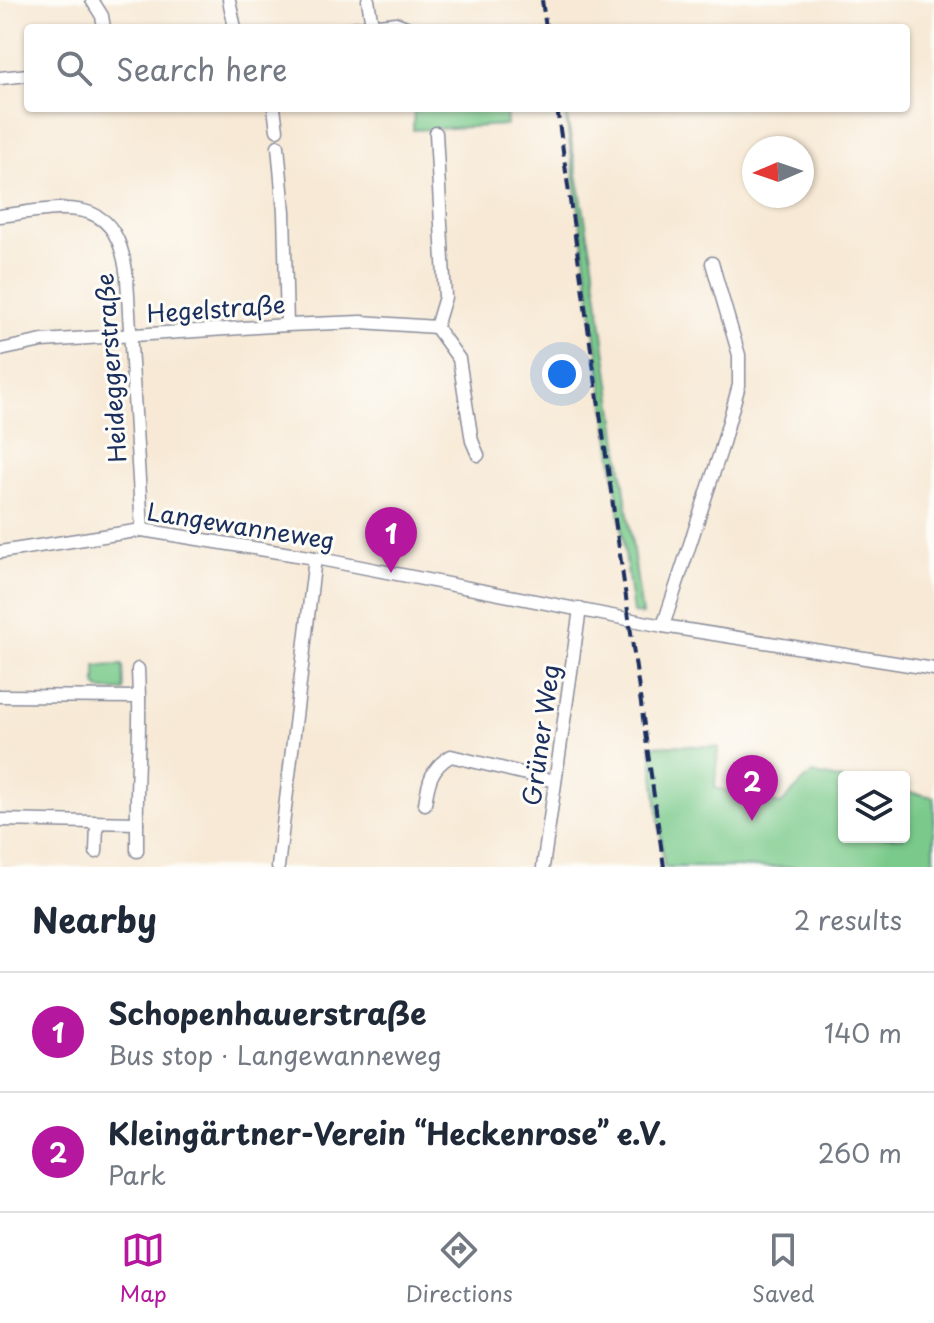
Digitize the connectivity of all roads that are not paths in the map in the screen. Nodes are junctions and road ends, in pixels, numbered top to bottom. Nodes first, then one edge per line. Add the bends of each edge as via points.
1 (92, 0) edge
2 (229, 0) edge
3 (368, 0) edge
4 (103, 24) edge
5 (234, 24) edge
6 (372, 24) edge
7 (24, 75) edge
8 (0, 78) edge
9 (275, 112) edge
10 (277, 130) dead end
11 (436, 133) dead end
12 (278, 146) dead end
13 (0, 216) edge
14 (712, 263) dead end
15 (287, 325) junction
16 (436, 327) junction
17 (131, 337) junction
18 (0, 350) edge
19 (478, 455) dead end
20 (142, 530) junction
21 (0, 552) edge
22 (315, 558) junction
23 (580, 609) junction
24 (663, 626) junction
25 (138, 669) dead end
26 (934, 669) edge
27 (0, 696) edge
28 (139, 697) junction
29 (555, 781) junction
30 (425, 804) dead end
31 (0, 820) edge
32 (97, 823) junction
33 (137, 823) junction
34 (137, 851) dead end
35 (96, 852) dead end
36 (278, 867) edge
37 (543, 867) edge

1 - 4 street
2 - 5 street
3 - 6 street
7 - 8 street
9 - 10 street
11 - 16 street via 445,297
12 - 15 street
13 - 17 street, Heideggerstraße via 74,209 108,224 123,249
14 - 24 street via 739,355 739,385
15 - 16 street, Hegelstraße
15 - 17 street, Hegelstraße
16 - 19 street via 459,359
17 - 18 street, Hegelstraße via 42,341
17 - 20 street, Heideggerstraße
20 - 21 street, Langewanneweg
20 - 22 street, Langewanneweg
22 - 23 street, Langewanneweg
22 - 36 street
23 - 24 street, Langewanneweg
23 - 29 street, Grüner Weg
24 - 26 street, Langewanneweg
25 - 28 street
27 - 28 street
28 - 33 street
29 - 30 street via 451,756 433,771
29 - 37 street, Grüner Weg
31 - 32 street
32 - 33 street
32 - 35 street
33 - 34 street

